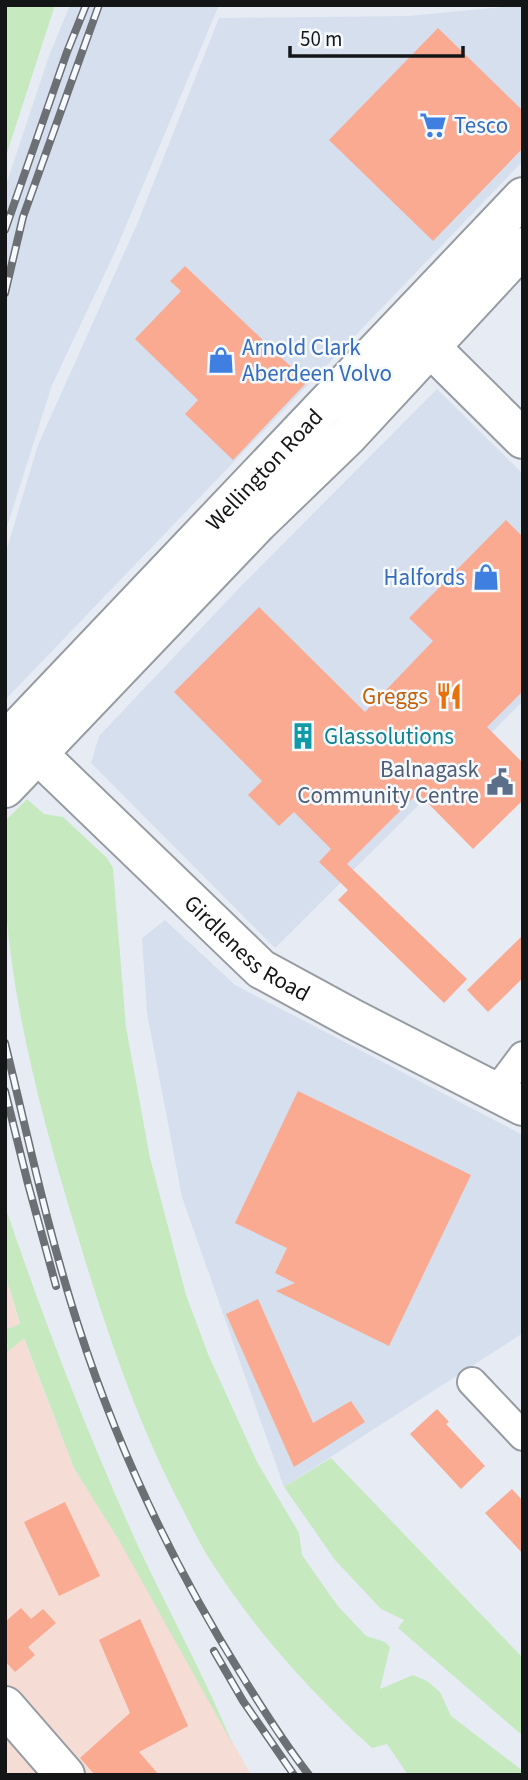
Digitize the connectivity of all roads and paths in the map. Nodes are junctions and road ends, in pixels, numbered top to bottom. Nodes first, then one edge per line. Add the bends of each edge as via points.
1 (523, 197) edge
2 (523, 247) edge
3 (417, 334) junction
4 (523, 439) edge
5 (18, 756) edge
6 (523, 1056) edge
7 (510, 1099) edge
8 (472, 1382) dead end
9 (523, 1436) edge
10 (5, 1706) edge
11 (65, 1775) edge

1 - 3 main road, Wellington Road
2 - 3 main road, Wellington Road
3 - 4 main road
3 - 5 main road, Wellington Road
5 - 7 main road, Girdleness Road via 261,969
6 - 7 street
8 - 9 street
10 - 11 main road

